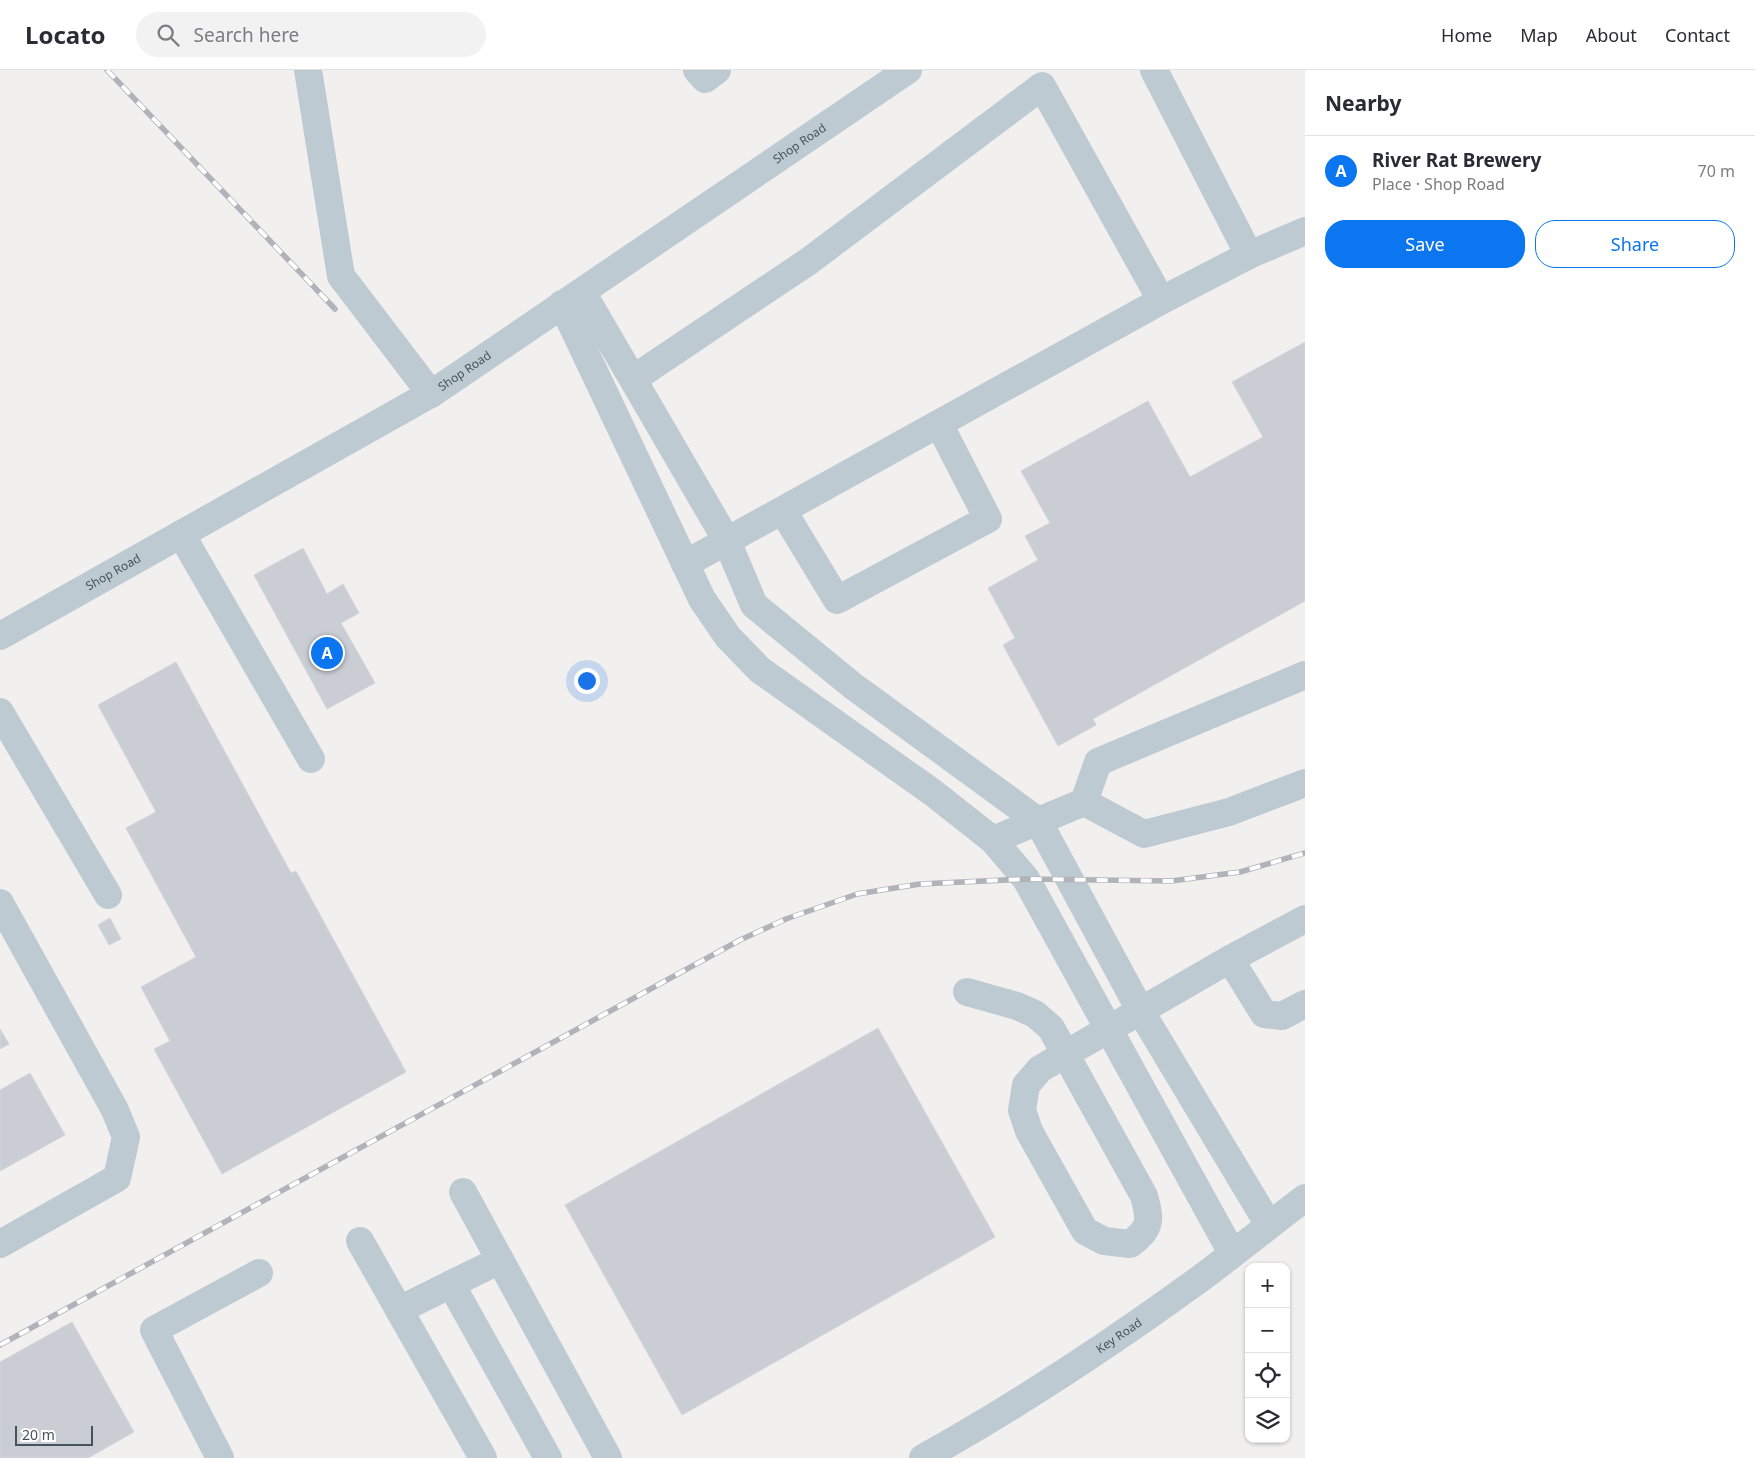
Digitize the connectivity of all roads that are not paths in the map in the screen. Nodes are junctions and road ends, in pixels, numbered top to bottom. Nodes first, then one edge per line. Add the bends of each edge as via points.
1 (308, 70) edge
2 (697, 70) edge
3 (717, 70) edge
4 (908, 70) edge
5 (1154, 70) edge
6 (1305, 232) edge
7 (1249, 255) junction
8 (572, 298) junction
9 (1161, 300) junction
10 (633, 379) junction
11 (431, 394) junction
12 (939, 424) junction
13 (783, 511) junction
14 (181, 534) junction
15 (727, 541) junction
16 (686, 564) junction
17 (0, 636) edge
18 (1305, 674) edge
19 (0, 712) edge
20 (311, 760) dead end
21 (1305, 783) edge
22 (1084, 802) junction
23 (1038, 821) junction
24 (993, 840) junction
25 (108, 894) dead end
26 (2, 909) edge
27 (1305, 919) edge
28 (1230, 959) junction
29 (967, 992) dead end
30 (1305, 1004) edge
31 (1140, 1010) junction
32 (1108, 1029) junction
33 (1064, 1055) junction
34 (463, 1192) dead end
35 (1305, 1198) edge
36 (1269, 1225) junction
37 (360, 1241) dead end
38 (0, 1244) edge
39 (1232, 1253) junction
40 (500, 1260) junction
41 (259, 1273) dead end
42 (451, 1284) junction
43 (400, 1310) junction
44 (220, 1458) edge
45 (483, 1458) edge
46 (548, 1458) edge
47 (608, 1458) edge
48 (923, 1458) edge

1 - 11 street via 341,276
2 - 3 street via 705,79
4 - 8 street, Shop Road
5 - 7 street
6 - 7 street
7 - 9 street
8 - 10 street
8 - 11 street, Shop Road
8 - 16 street
9 - 10 street via 1042,86 809,261
9 - 12 street
10 - 15 street
11 - 14 street, Shop Road
12 - 13 street
12 - 13 street via 988,519 837,600
13 - 15 street
14 - 17 street, Shop Road
14 - 20 street
15 - 16 street
15 - 23 street via 754,605 853,686
16 - 24 street via 702,599 728,637 760,670 932,792
18 - 22 street via 1098,762
19 - 25 street
21 - 22 street via 1228,812 1144,834
22 - 23 street
23 - 24 street
23 - 31 street
24 - 32 street via 1026,880
26 - 38 street via 115,1110 126,1137 117,1178
27 - 28 street
28 - 30 street via 1264,1014 1282,1016
28 - 31 street
29 - 33 street via 1035,1014 1051,1028
31 - 32 street
31 - 36 street
32 - 33 street
32 - 39 street
33 - 33 street via 1040,1069 1026,1085 1022,1110 1029,1131 1085,1231 1104,1241 1130,1244 1144,1233 1150,1217 1144,1196
34 - 40 street
35 - 36 street, Key Road
36 - 39 street, Key Road
37 - 43 street
39 - 48 street, Key Road via 1198,1280 1004,1412
40 - 42 street
40 - 47 street
41 - 44 street via 154,1330
42 - 43 street
42 - 46 street
43 - 45 street

